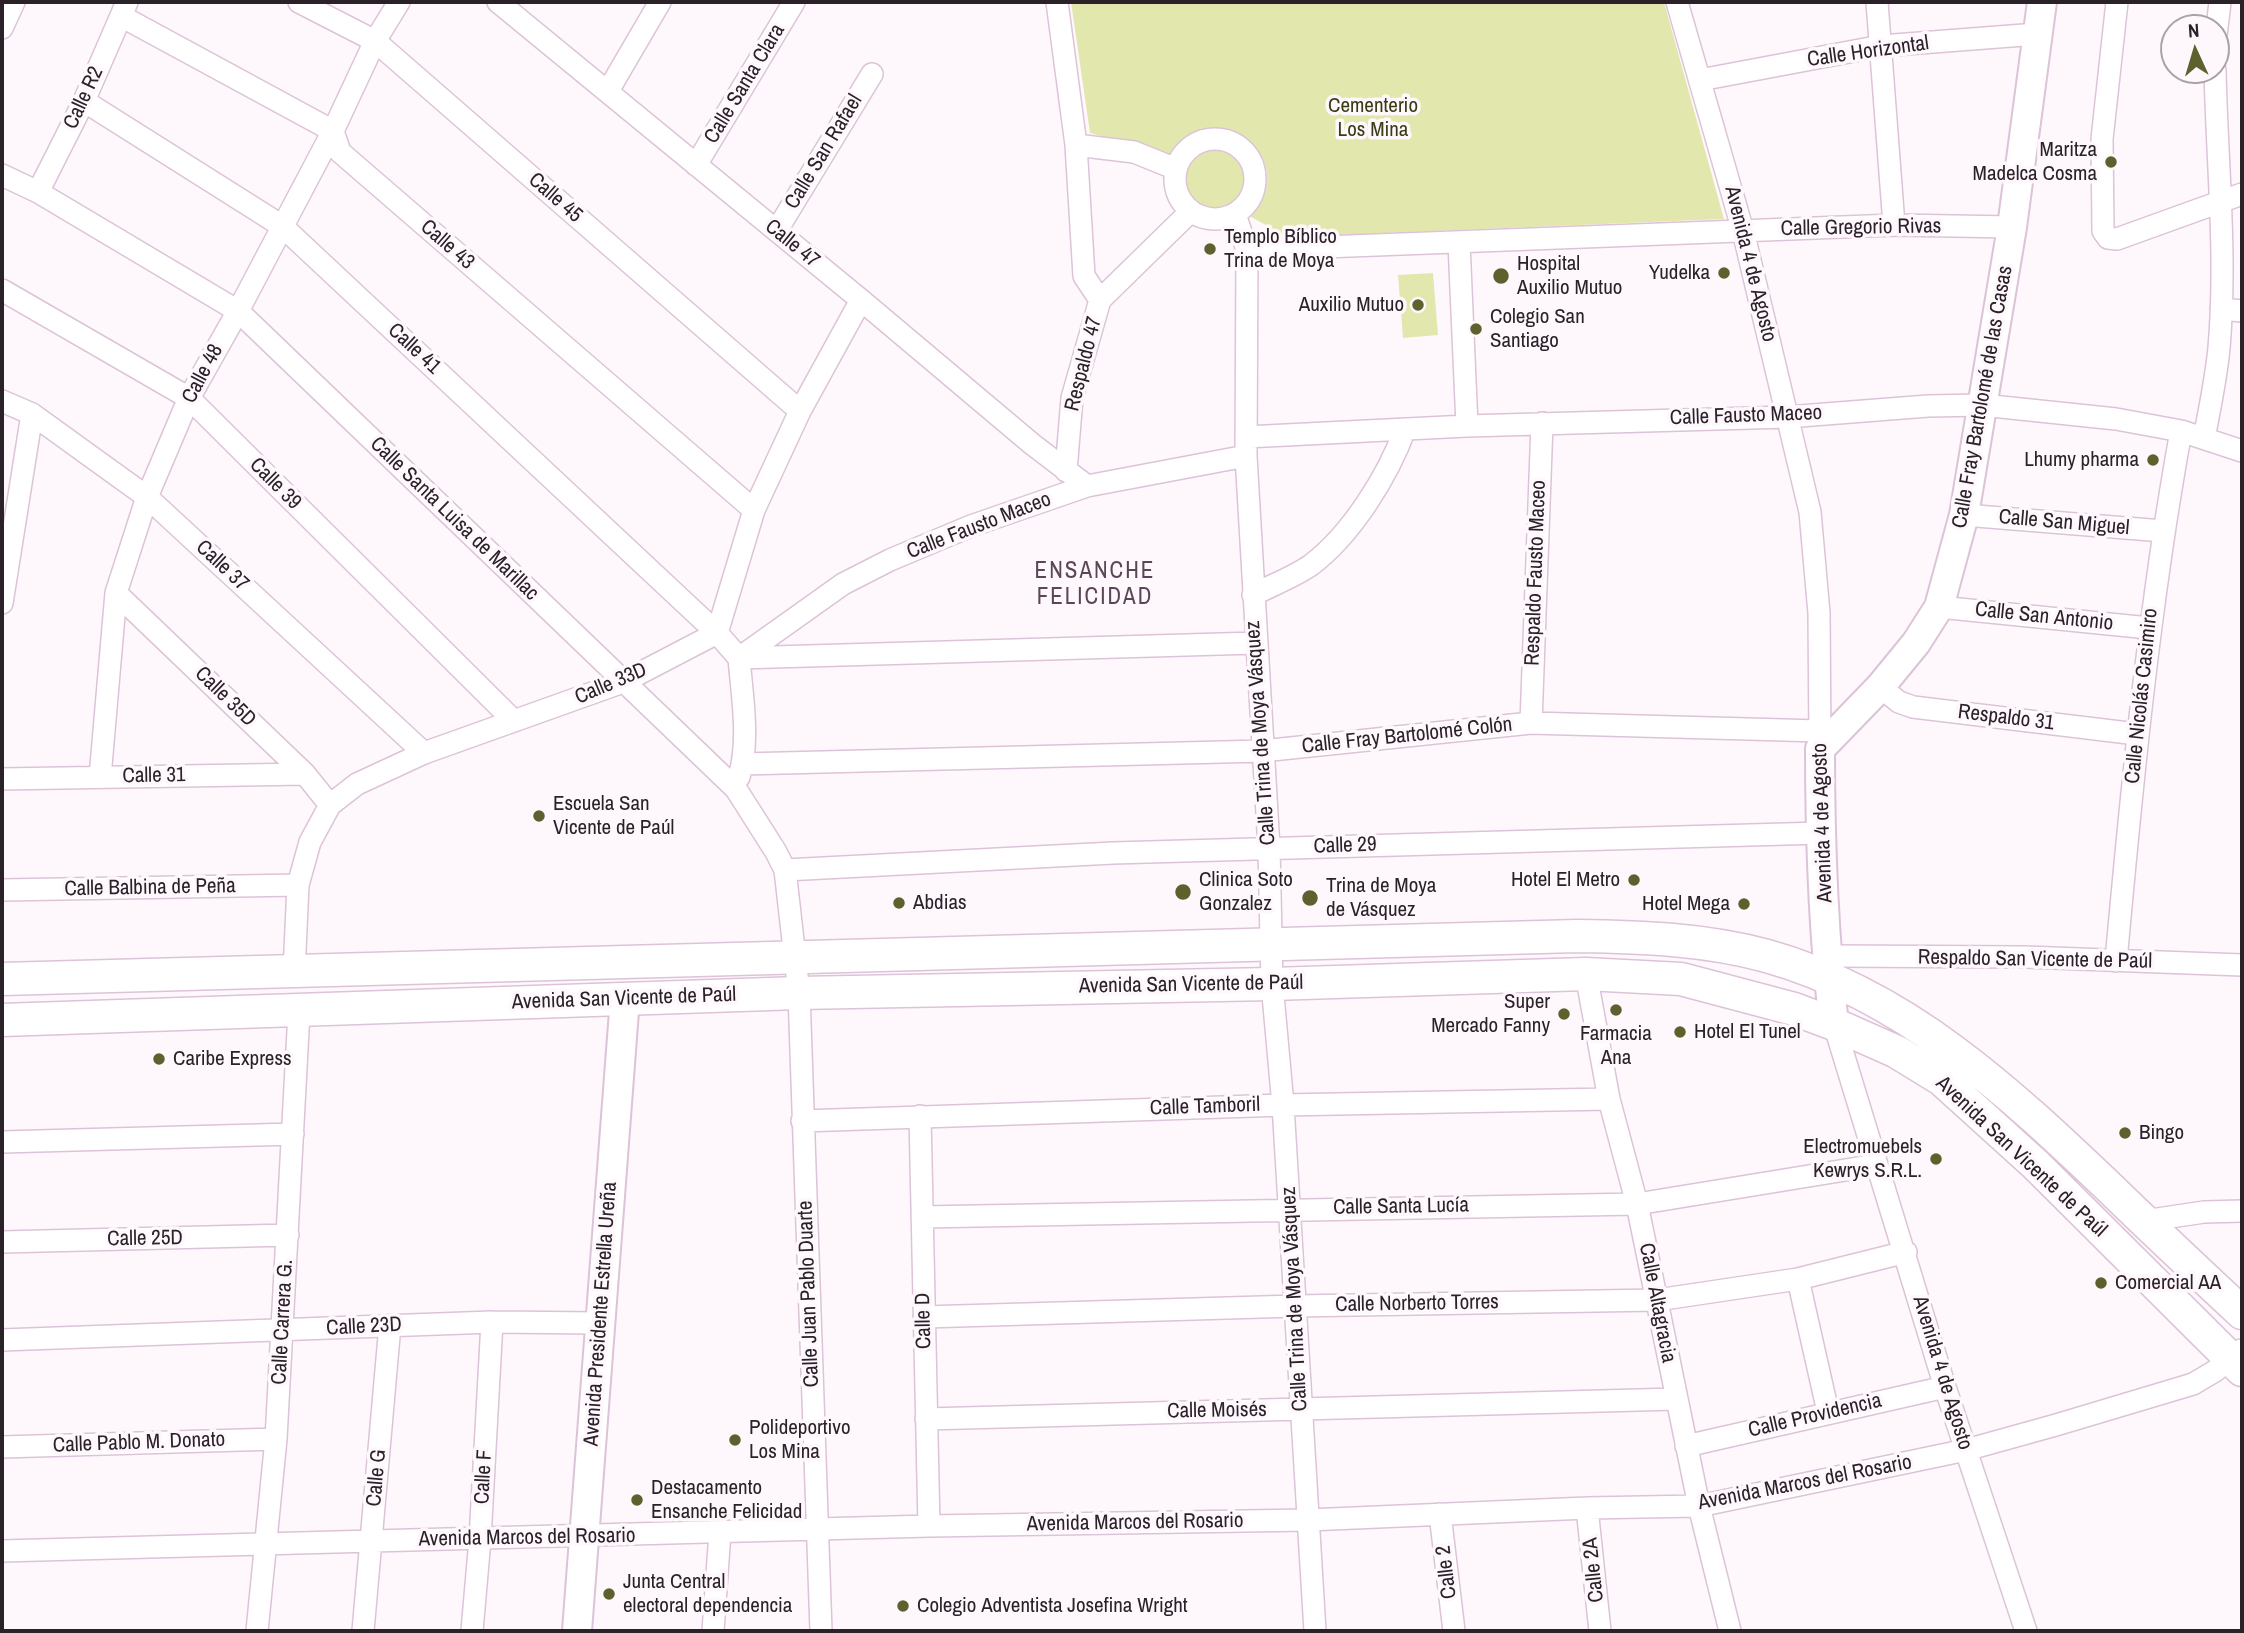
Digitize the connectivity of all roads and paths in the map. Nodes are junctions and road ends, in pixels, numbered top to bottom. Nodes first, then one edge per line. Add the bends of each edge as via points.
1 (14, 2) edge
2 (299, 2) edge
3 (399, 2) edge
4 (498, 2) edge
5 (660, 2) edge
6 (794, 2) edge
7 (1057, 2) edge
8 (1677, 2) edge
9 (1877, 2) edge
10 (2042, 2) edge
11 (2117, 2) edge
12 (519, 8) edge
13 (124, 9) edge
14 (2, 29) edge
15 (2037, 34) junction
16 (375, 41) junction
17 (1881, 46) junction
18 (872, 74) dead end
19 (1700, 80) junction
20 (2216, 84) edge
21 (608, 91) junction
22 (84, 101) junction
23 (333, 131) junction
24 (1076, 145) junction
25 (696, 165) junction
26 (1176, 169) junction
27 (2, 175) edge
28 (38, 192) junction
29 (2242, 194) edge
30 (2222, 203) junction
31 (1191, 211) junction
32 (1235, 214) junction
33 (1894, 225) junction
34 (282, 226) junction
35 (2012, 227) junction
36 (777, 230) junction
37 (1743, 231) junction
38 (1459, 243) junction
39 (1248, 250) junction
40 (2, 290) edge
41 (861, 300) junction
42 (1100, 300) junction
43 (2232, 310) edge
44 (239, 311) junction
45 (189, 398) junction
46 (2, 401) edge
47 (1982, 405) junction
48 (800, 411) junction
49 (32, 414) junction
50 (1787, 417) junction
51 (1542, 423) junction
52 (1467, 426) junction
53 (1405, 429) junction
54 (2180, 432) junction
55 (2204, 438) junction
56 (1246, 447) junction
57 (2242, 451) edge
58 (1066, 471) junction
59 (1087, 486) junction
60 (147, 497) junction
61 (754, 510) junction
62 (1964, 514) junction
63 (2163, 531) junction
64 (116, 593) junction
65 (1253, 595) junction
66 (2, 603) edge
67 (1939, 607) junction
68 (2149, 628) junction
69 (717, 633) junction
70 (1255, 643) junction
71 (739, 658) junction
72 (623, 682) junction
73 (1880, 687) junction
74 (514, 721) junction
75 (1531, 723) junction
76 (2137, 734) junction
77 (1820, 740) junction
78 (1262, 751) junction
79 (424, 753) junction
80 (743, 764) junction
81 (305, 774) junction
82 (100, 777) junction
83 (2, 779) edge
84 (736, 789) junction
85 (330, 805) junction
86 (1821, 833) junction
87 (1269, 848) junction
88 (785, 870) junction
89 (298, 885) junction
90 (2, 890) edge
91 (1270, 944) junction
92 (795, 956) junction
93 (2116, 961) junction
94 (2242, 961) edge
95 (1828, 967) junction
96 (295, 972) junction
97 (1586, 974) junction
98 (2, 979) edge
99 (1272, 984) junction
100 (799, 993) junction
101 (625, 998) junction
102 (299, 1012) junction
103 (2, 1020) edge
104 (1834, 1024) junction
105 (1609, 1099) junction
106 (1283, 1105) junction
107 (920, 1116) junction
108 (802, 1121) junction
109 (293, 1134) junction
110 (2, 1142) edge
111 (1876, 1166) junction
112 (1637, 1203) junction
113 (1289, 1209) junction
114 (2242, 1211) edge
115 (922, 1217) junction
116 (2144, 1221) junction
117 (288, 1235) junction
118 (2, 1242) edge
119 (1906, 1252) junction
120 (1798, 1279) junction
121 (1657, 1300) junction
122 (1295, 1306) junction
123 (2242, 1313) edge
124 (924, 1317) junction
125 (492, 1322) junction
126 (600, 1323) junction
127 (390, 1325) junction
128 (282, 1331) junction
129 (2, 1340) edge
130 (2238, 1359) edge
131 (1945, 1387) junction
132 (1676, 1399) junction
133 (1302, 1409) junction
134 (1828, 1412) junction
135 (926, 1419) junction
136 (276, 1439) junction
137 (1686, 1446) junction
138 (2, 1447) edge
139 (1966, 1450) junction
140 (1699, 1506) junction
141 (1587, 1508) junction
142 (1440, 1514) junction
143 (1308, 1520) junction
144 (929, 1526) junction
145 (819, 1530) junction
146 (720, 1532) junction
147 (584, 1537) junction
148 (480, 1539) junction
149 (371, 1541) junction
150 (266, 1544) junction
151 (2, 1551) edge
152 (257, 1631) edge
153 (363, 1631) edge
154 (472, 1631) edge
155 (577, 1631) edge
156 (713, 1631) edge
157 (821, 1631) edge
158 (1315, 1631) edge
159 (1454, 1631) edge
160 (1601, 1631) edge
161 (1730, 1631) edge
162 (2026, 1631) edge

1 - 14 street
2 - 16 street, Calle 45
3 - 16 street, Calle 48
4 - 12 street, Calle 47
5 - 21 street
6 - 25 street, Calle Santa Clara
7 - 24 street
8 - 19 street, Avenida 4 de Agosto
9 - 17 street
10 - 15 main road, Calle Fray Bartolomé de las Casas
11 - 30 street via 2102,139 2103,231 2116,239
12 - 21 street, Calle 47
13 - 22 street, Calle R2
13 - 23 street
15 - 17 street, Calle Horizontal
15 - 35 main road, Calle Fray Bartolomé de las Casas
16 - 23 street, Calle 48
16 - 48 street, Calle 45
17 - 19 street, Calle Horizontal
17 - 33 street
18 - 36 street, Calle San Rafael
19 - 37 street, Avenida 4 de Agosto
20 - 30 street
21 - 25 street, Calle 47
22 - 28 street, Calle R2
22 - 34 street, Calle 41
23 - 34 street, Calle 48
23 - 61 street, Calle 43 via 340,152
24 - 26 street via 1135,152
24 - 42 street via 1084,276
25 - 36 street, Calle 47
26 - 31 street via 1177,192
26 - 32 street via 1190,147 1202,141 1228,141 1240,147 1249,156 1256,182
27 - 28 street, Calle Santa Luisa de Marillac
28 - 44 street, Calle Santa Luisa de Marillac
29 - 30 street
30 - 43 street
31 - 32 street via 1205,218
31 - 42 street, Respaldo 47
32 - 39 street, Calle Trina de Moya Vásquez
33 - 35 street, Calle Gregorio Rivas
33 - 37 street, Calle Gregorio Rivas
34 - 44 street, Calle 48
34 - 69 street, Calle 41
35 - 47 main road, Calle Fray Bartolomé de las Casas
36 - 41 street, Calle 47
37 - 38 street, Calle Gregorio Rivas
37 - 50 street, Avenida 4 de Agosto
38 - 39 street, Calle Gregorio Rivas
38 - 52 street
39 - 56 street, Calle Trina de Moya Vásquez
40 - 45 street, Calle 39
41 - 48 street
41 - 58 street, Calle 47
42 - 58 street, Respaldo 47 via 1072,398
43 - 55 street
44 - 45 street, Calle 48
44 - 72 street, Calle Santa Luisa de Marillac
45 - 60 street, Calle 48
45 - 74 street, Calle 39
46 - 49 street, Calle 37
47 - 50 street, Calle Fausto Maceo
47 - 54 street, Calle Fausto Maceo via 2116,419
47 - 62 main road, Calle Fray Bartolomé de las Casas
48 - 61 street
49 - 60 street, Calle 37
49 - 66 street
50 - 51 street, Calle Fausto Maceo
50 - 77 street, Avenida 4 de Agosto via 1810,512 1816,563
51 - 52 street, Calle Fausto Maceo
51 - 75 street, Respaldo Fausto Maceo
52 - 53 street, Calle Fausto Maceo
53 - 56 street, Calle Fausto Maceo
53 - 65 street via 1385,474 1331,549 1308,567
54 - 55 street, Calle Fausto Maceo
54 - 63 street, Calle Nicolás Casimiro
55 - 57 street, Calle Fausto Maceo
56 - 59 street, Calle Fausto Maceo
56 - 65 street, Calle Trina de Moya Vásquez
58 - 59 street, Calle 47
59 - 71 street, Calle Fausto Maceo via 890,560 843,584
60 - 64 street, Calle 48
60 - 79 street, Calle 37
61 - 69 street
62 - 63 street, Calle San Miguel
62 - 67 main road, Calle Fray Bartolomé de las Casas
63 - 68 street, Calle Nicolás Casimiro
64 - 81 street, Calle 35D
64 - 82 street, Calle 48
65 - 70 street, Calle Trina de Moya Vásquez
67 - 68 street, Calle San Antonio
67 - 73 main road, Calle Fray Bartolomé de las Casas
68 - 76 street, Calle Nicolás Casimiro
69 - 71 street, Calle 41
69 - 72 street, Calle 33D
70 - 71 street
70 - 78 street, Calle Trina de Moya Vásquez
71 - 80 street
72 - 74 street, Calle 33D
72 - 84 street, Calle Santa Luisa de Marillac
73 - 76 street, Respaldo 31 via 1913,707
73 - 77 main road, Calle Fray Bartolomé de las Casas
74 - 79 street, Calle 33D
75 - 77 street, Calle Fray Bartolomé Colón
75 - 78 street, Calle Fray Bartolomé Colón
76 - 93 street, Calle Nicolás Casimiro
77 - 86 main road, Avenida 4 de Agosto
78 - 80 street, Calle Fray Bartolomé Colón
78 - 87 street, Calle Trina de Moya Vásquez
79 - 85 street, Calle 33D via 357,784
80 - 84 street
81 - 82 street, Calle 31
81 - 85 street, Calle 35D
82 - 83 street, Calle 31
84 - 88 street, Calle Santa Luisa de Marillac
85 - 89 street, Calle 33D via 310,842
86 - 87 street, Calle 29
86 - 95 main road, Avenida 4 de Agosto
87 - 88 street, Calle 29
87 - 91 street, Calle Trina de Moya Vásquez
88 - 92 street, Calle Santa Luisa de Marillac
89 - 90 street, Calle Balbina de Peña
89 - 96 street, Calle 33D
91 - 92 main road, Avenida San Vicente de Paúl
91 - 95 main road, Avenida San Vicente de Paúl via 1648,937 1716,944
91 - 99 street, Calle Trina de Moya Vásquez
92 - 96 main road, Avenida San Vicente de Paúl
92 - 100 street, Calle Juan Pablo Duarte
93 - 94 street, Respaldo San Vicente de Paúl
93 - 95 street, Respaldo San Vicente de Paúl via 2025,957
95 - 104 main road, Avenida 4 de Agosto
95 - 116 main road, Avenida San Vicente de Paúl via 1987,1076
96 - 98 main road, Avenida San Vicente de Paúl
97 - 99 main road, Avenida San Vicente de Paúl
97 - 104 main road, Avenida San Vicente de Paúl via 1681,979
97 - 105 street, Calle Altagracia
99 - 100 main road, Avenida San Vicente de Paúl
99 - 106 street, Calle Trina de Moya Vásquez
100 - 101 main road, Avenida San Vicente de Paúl
100 - 108 street, Calle Juan Pablo Duarte
101 - 102 main road, Avenida San Vicente de Paúl
101 - 126 main road, Avenida Presidente Estrella Ureña
102 - 103 main road, Avenida San Vicente de Paúl
102 - 109 street, Calle Carrera G.
104 - 111 street, Avenida 4 de Agosto
104 - 130 main road, Avenida San Vicente de Paúl via 1897,1052 1941,1079
105 - 106 street, Calle Tamboril
105 - 112 street, Calle Altagracia
106 - 107 street, Calle Tamboril
106 - 113 street, Calle Trina de Moya Vásquez
107 - 108 street, Calle Tamboril
107 - 115 street, Calle D
108 - 145 street, Calle Juan Pablo Duarte
109 - 110 street
109 - 117 street, Calle Carrera G.
111 - 112 street, Calle Santa Lucía
111 - 119 street, Avenida 4 de Agosto
112 - 113 street, Calle Santa Lucía
112 - 121 street, Calle Altagracia
113 - 115 street, Calle Santa Lucía
113 - 122 street, Calle Trina de Moya Vásquez
114 - 116 street
115 - 124 street, Calle D
116 - 123 main road, Avenida San Vicente de Paúl
117 - 118 street, Calle 25D
117 - 128 street, Calle Carrera G.
119 - 120 street, Calle Norberto Torres
119 - 131 street, Avenida 4 de Agosto
120 - 121 street, Calle Norberto Torres
120 - 134 street
121 - 122 street, Calle Norberto Torres
121 - 132 street, Calle Altagracia
122 - 124 street, Calle Norberto Torres
122 - 133 street, Calle Trina de Moya Vásquez
124 - 135 street, Calle D
125 - 126 street, Calle 23D
125 - 127 street, Calle 23D
125 - 148 street, Calle F
126 - 147 main road, Avenida Presidente Estrella Ureña
127 - 128 street, Calle 23D
127 - 149 street, Calle G
128 - 129 street, Calle 23D
128 - 136 street, Calle Carrera G.
130 - 139 street, Avenida Marcos del Rosario via 2180,1388
131 - 134 street, Calle Providencia
131 - 139 street, Avenida 4 de Agosto
132 - 133 street, Calle Moisés
132 - 137 street, Calle Altagracia
133 - 135 street, Calle Moisés
133 - 143 street, Calle Trina de Moya Vásquez
134 - 137 street, Calle Providencia
135 - 144 street, Calle D
136 - 138 street, Calle Pablo M. Donato
136 - 150 street, Calle Carrera G.
137 - 140 street, Calle Altagracia
139 - 140 street, Avenida Marcos del Rosario
139 - 162 street, Avenida 4 de Agosto
140 - 141 street, Avenida Marcos del Rosario
140 - 161 street, Calle Altagracia
141 - 142 street, Avenida Marcos del Rosario
141 - 160 street, Calle 2A
142 - 143 street, Avenida Marcos del Rosario
142 - 159 street, Calle 2
143 - 144 street, Avenida Marcos del Rosario
143 - 158 street, Calle Trina de Moya Vásquez
144 - 145 street, Avenida Marcos del Rosario
145 - 146 street, Avenida Marcos del Rosario
145 - 157 street, Calle Juan Pablo Duarte
146 - 147 street, Avenida Marcos del Rosario
146 - 156 street
147 - 148 street, Avenida Marcos del Rosario
147 - 155 main road, Avenida Presidente Estrella Ureña
148 - 149 street, Avenida Marcos del Rosario
148 - 154 street, Calle F
149 - 150 street, Avenida Marcos del Rosario
149 - 153 street, Calle G
150 - 151 street, Avenida Marcos del Rosario
150 - 152 street, Calle Carrera G.

